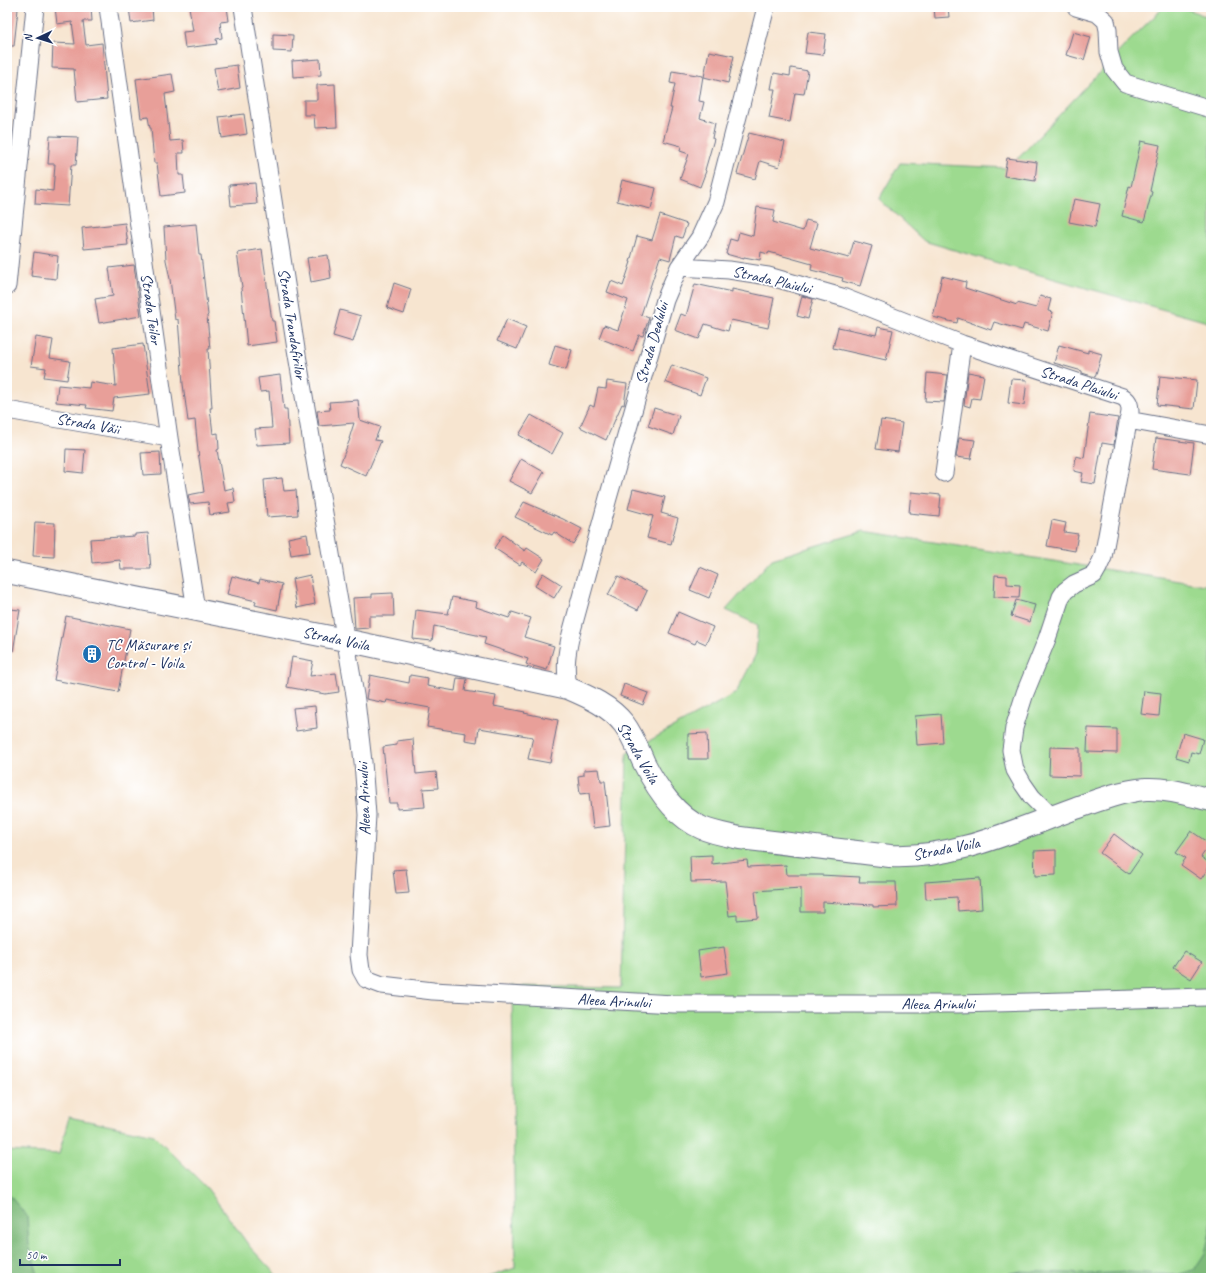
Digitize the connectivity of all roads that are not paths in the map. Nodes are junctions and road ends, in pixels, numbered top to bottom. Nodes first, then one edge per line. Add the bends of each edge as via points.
1 (35, 7) edge
2 (108, 7) edge
3 (243, 7) edge
4 (766, 7) edge
5 (1076, 7) edge
6 (1211, 109) edge
7 (679, 267) junction
8 (7, 286) edge
9 (962, 344) junction
10 (7, 410) edge
11 (1128, 420) junction
12 (1211, 435) edge
13 (170, 438) junction
14 (944, 474) dead end
15 (7, 572) edge
16 (196, 610) junction
17 (345, 640) junction
18 (568, 688) junction
19 (1211, 800) edge
20 (1052, 817) junction
21 (1206, 997) dead end

1 - 8 street
2 - 13 street, Strada Teilor
3 - 17 street, Strada Trandafirilor via 296,349
4 - 7 street, Strada Dealului via 716,202 700,237
5 - 6 street via 1097,13 1106,21 1109,52 1114,68 1125,83
7 - 9 street, Strada Plaiului via 729,270 768,276 845,298
7 - 18 street, Strada Dealului via 664,300 571,634 566,655
9 - 11 street, Strada Plaiului via 1123,398 1130,406
9 - 14 street
10 - 13 street, Strada Văii
11 - 12 street
11 - 20 street, Strada Plaiului via 1103,557 1094,575 1074,584 1061,597 1014,728 1011,750 1015,770 1032,797
13 - 16 street, Strada Teilor
15 - 16 main road, Strada Voila
16 - 17 main road, Strada Voila
17 - 18 main road, Strada Voila
17 - 21 street, Aleea Arinului via 356,701 367,815 359,955 361,970 366,979 382,985 433,991 674,1004 958,1004
18 - 20 main road, Strada Voila via 605,706 615,714 631,735 666,799 680,814 701,828 719,834 906,857 975,845
19 - 20 main road, Strada Voila via 1164,789 1147,789 1115,795

